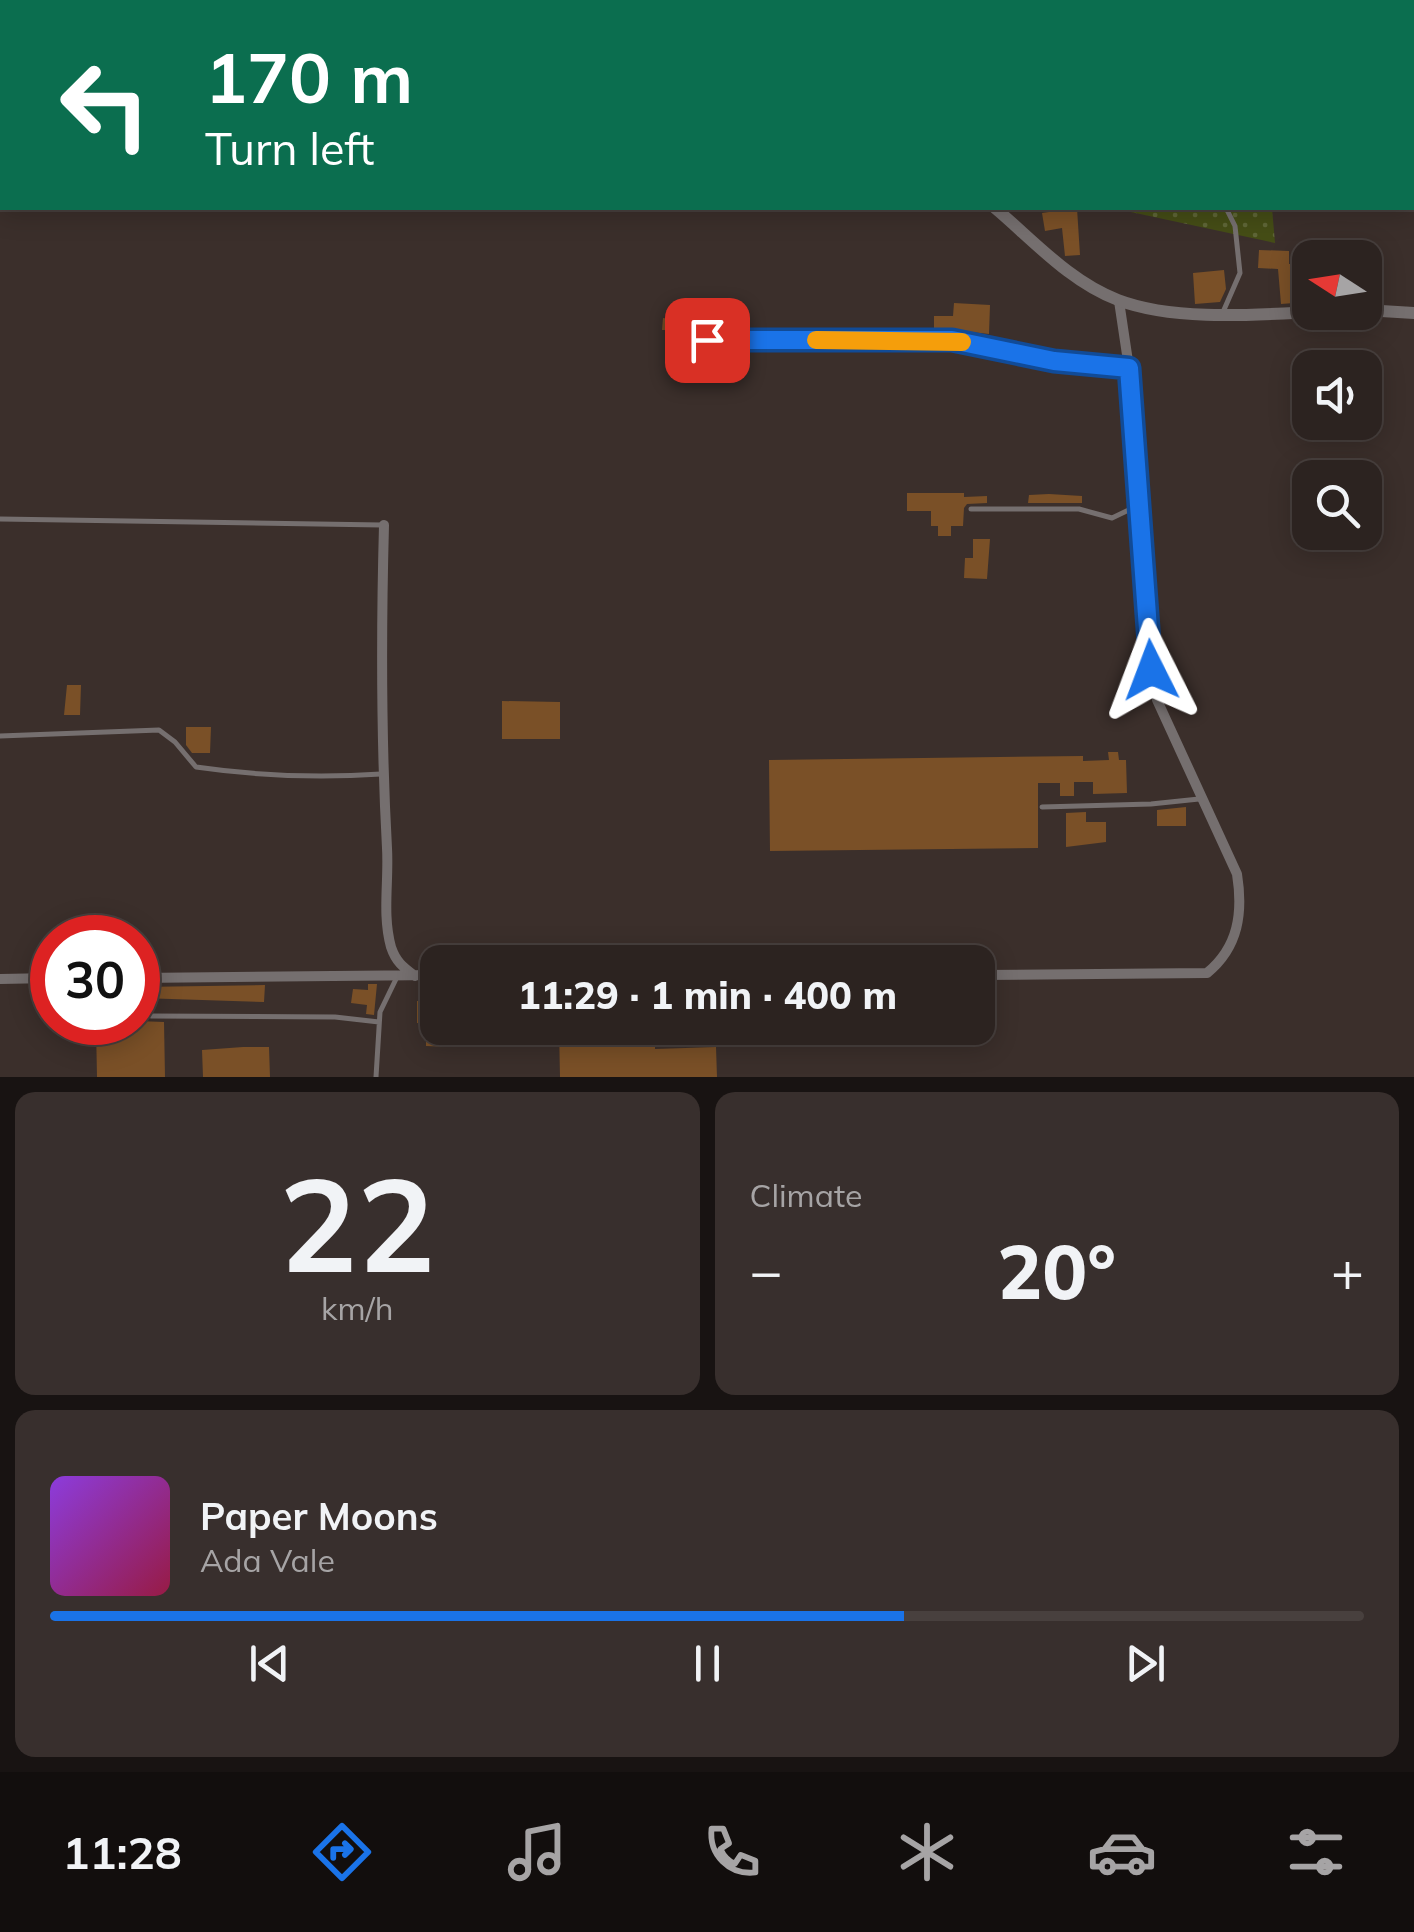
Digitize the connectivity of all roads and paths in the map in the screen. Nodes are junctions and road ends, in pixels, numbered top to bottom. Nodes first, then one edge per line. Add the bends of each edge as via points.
1 (996, 210) edge
2 (1227, 210) edge
3 (1120, 301) junction
4 (1382, 311) edge
5 (1292, 312) edge
6 (1414, 313) edge
7 (1222, 314) junction
8 (707, 340) dead end
9 (1129, 368) junction
10 (1140, 504) junction
11 (971, 509) dead end
12 (0, 519) edge
13 (384, 525) joint
14 (0, 736) edge
15 (381, 774) junction
16 (1202, 798) junction
17 (1042, 807) dead end
18 (995, 975) edge
19 (415, 976) junction
20 (420, 976) edge
21 (397, 977) junction
22 (30, 978) edge
23 (160, 978) edge
24 (0, 979) edge
25 (160, 1016) edge
26 (380, 1022) junction
27 (376, 1077) edge

1 - 3 street via 1054,260
2 - 7 lane via 1240,273
3 - 7 street
3 - 9 street
4 - 6 street
5 - 7 street
8 - 9 street via 952,340
9 - 10 street
10 - 11 lane via 1112,518 1079,509
10 - 16 street via 1157,700
12 - 13 lane
13 - 15 street
14 - 15 lane via 159,730 196,767 316,778
15 - 19 street via 384,916 398,963
16 - 17 lane
16 - 18 street via 1237,874 1242,903 1224,960 1207,974
19 - 20 street
19 - 21 street
21 - 23 street
21 - 26 lane
22 - 24 street
25 - 26 lane
26 - 27 lane

